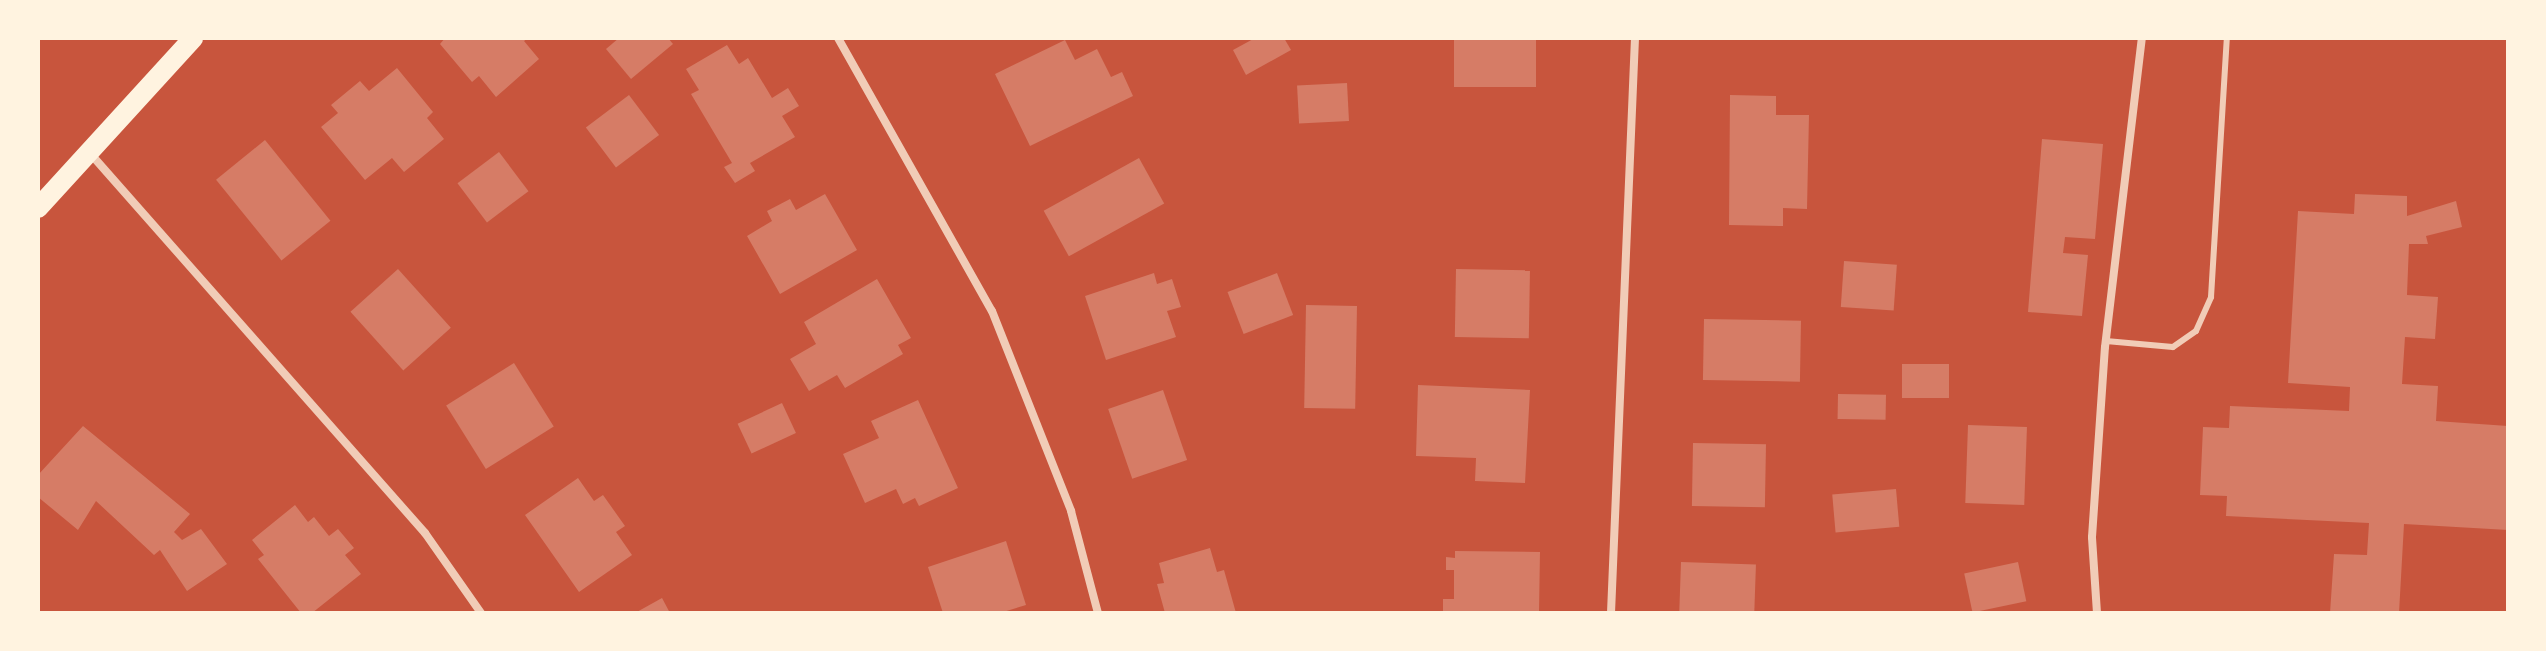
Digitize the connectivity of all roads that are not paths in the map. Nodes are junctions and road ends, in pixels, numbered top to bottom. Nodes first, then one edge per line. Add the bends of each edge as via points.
1 (193, 38) edge
2 (838, 38) edge
3 (1635, 38) edge
4 (2142, 38) edge
5 (2227, 38) edge
6 (88, 152) junction
7 (38, 208) edge
8 (2106, 341) junction
9 (481, 613) edge
10 (1098, 613) edge
11 (1611, 613) edge
12 (2097, 613) edge

1 - 6 main road
2 - 10 street via 992,311 1071,511
3 - 11 street
4 - 8 street
5 - 8 lane via 2211,297 2196,331 2173,347
6 - 7 main road
6 - 9 street via 425,533
8 - 12 street via 2092,537

